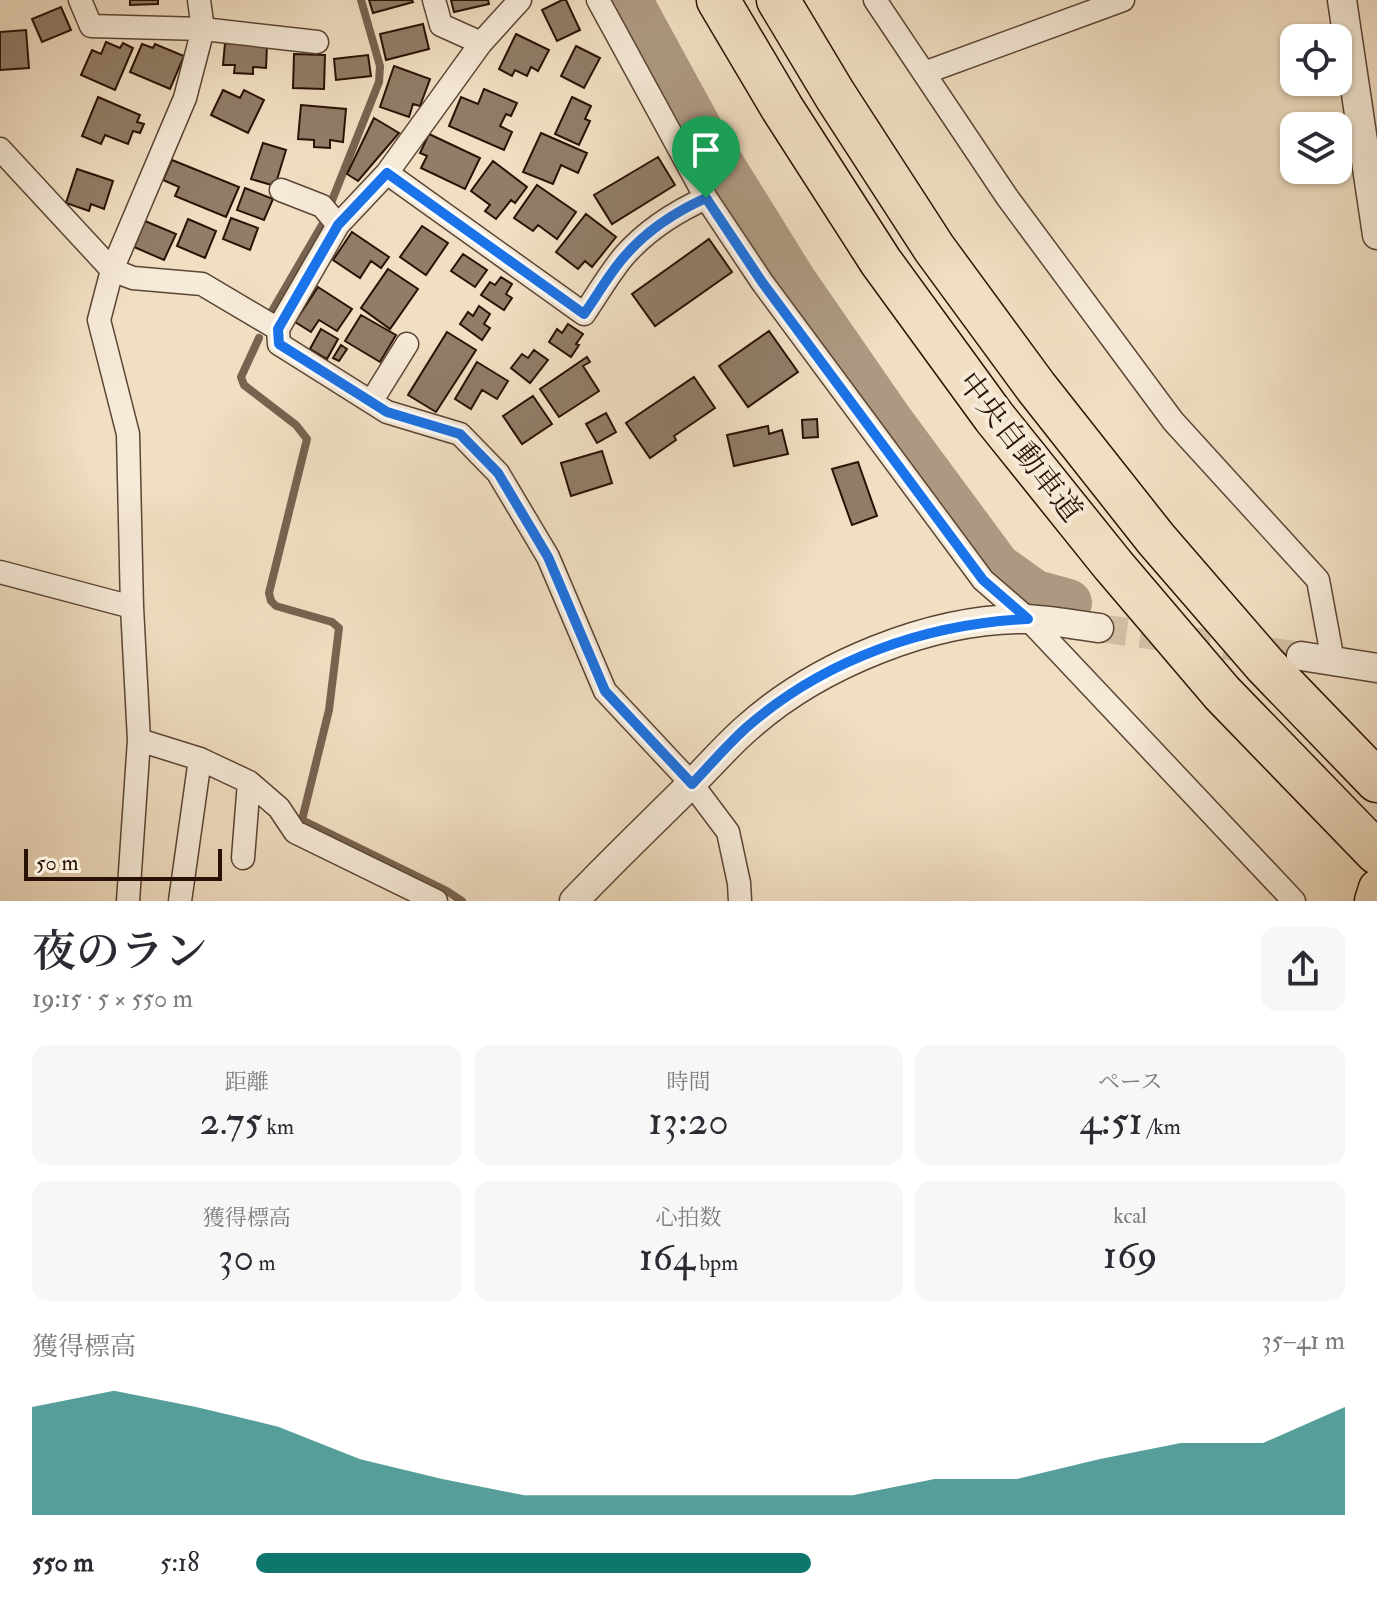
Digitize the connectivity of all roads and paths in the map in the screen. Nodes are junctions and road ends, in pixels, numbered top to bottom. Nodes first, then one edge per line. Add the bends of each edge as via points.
1 (80, 0) edge
2 (199, 0) edge
3 (434, 0) edge
4 (520, 0) edge
5 (598, 0) edge
6 (718, 0) edge
7 (778, 0) edge
8 (875, 0) edge
9 (1123, 0) edge
10 (1342, 0) edge
11 (203, 29) junction
12 (317, 42) dead end
13 (481, 43) junction
14 (924, 73) junction
15 (0, 149) edge
16 (387, 173) junction
17 (281, 190) dead end
18 (706, 198) junction
19 (338, 225) junction
20 (1377, 235) edge
21 (112, 270) junction
22 (278, 329) junction
23 (407, 344) dead end
24 (371, 402) junction
25 (0, 572) edge
26 (132, 607) junction
27 (1028, 619) junction
28 (1099, 628) tunnel mouth
29 (1301, 656) tunnel mouth
30 (1333, 661) junction
31 (1377, 668) edge
32 (139, 740) junction
33 (200, 759) junction
34 (1374, 778) edge
35 (249, 782) junction
36 (692, 784) junction
37 (1377, 853) edge
38 (243, 858) dead end
39 (1377, 888) edge
40 (128, 901) edge
41 (180, 901) edge
42 (436, 901) edge
43 (574, 901) edge
44 (740, 901) edge
45 (1294, 901) edge
46 (1373, 901) edge

1 - 11 street via 91,26
2 - 11 street
3 - 13 street via 441,25
4 - 13 street
5 - 18 street
6 - 37 highway, 中央自動車道 via 881,262 994,417 1222,693
7 - 34 highway, 中央自動車道 via 934,248 1036,387 1156,539 1265,665
8 - 14 street
9 - 14 street
10 - 20 street
11 - 12 street
11 - 21 street via 185,98
13 - 16 street
14 - 30 street via 1007,197 1173,421 1318,580
15 - 21 street
16 - 18 street via 584,314 623,257 654,228
16 - 19 street
17 - 19 street via 322,206
18 - 27 street via 983,580
19 - 22 street
21 - 22 street via 133,278 202,284
21 - 26 street via 99,320 128,434
22 - 24 street via 279,344
23 - 24 street
24 - 36 street via 460,434 498,473 548,557 605,691
25 - 26 street
26 - 32 street
27 - 28 street
27 - 36 street via 928,633 845,663 747,727
27 - 45 street
29 - 30 street
30 - 31 street
32 - 33 street
32 - 40 street
33 - 35 street
33 - 41 street
35 - 38 street
35 - 42 street via 279,808 295,832
36 - 43 street
36 - 44 street via 728,832
39 - 46 main road

